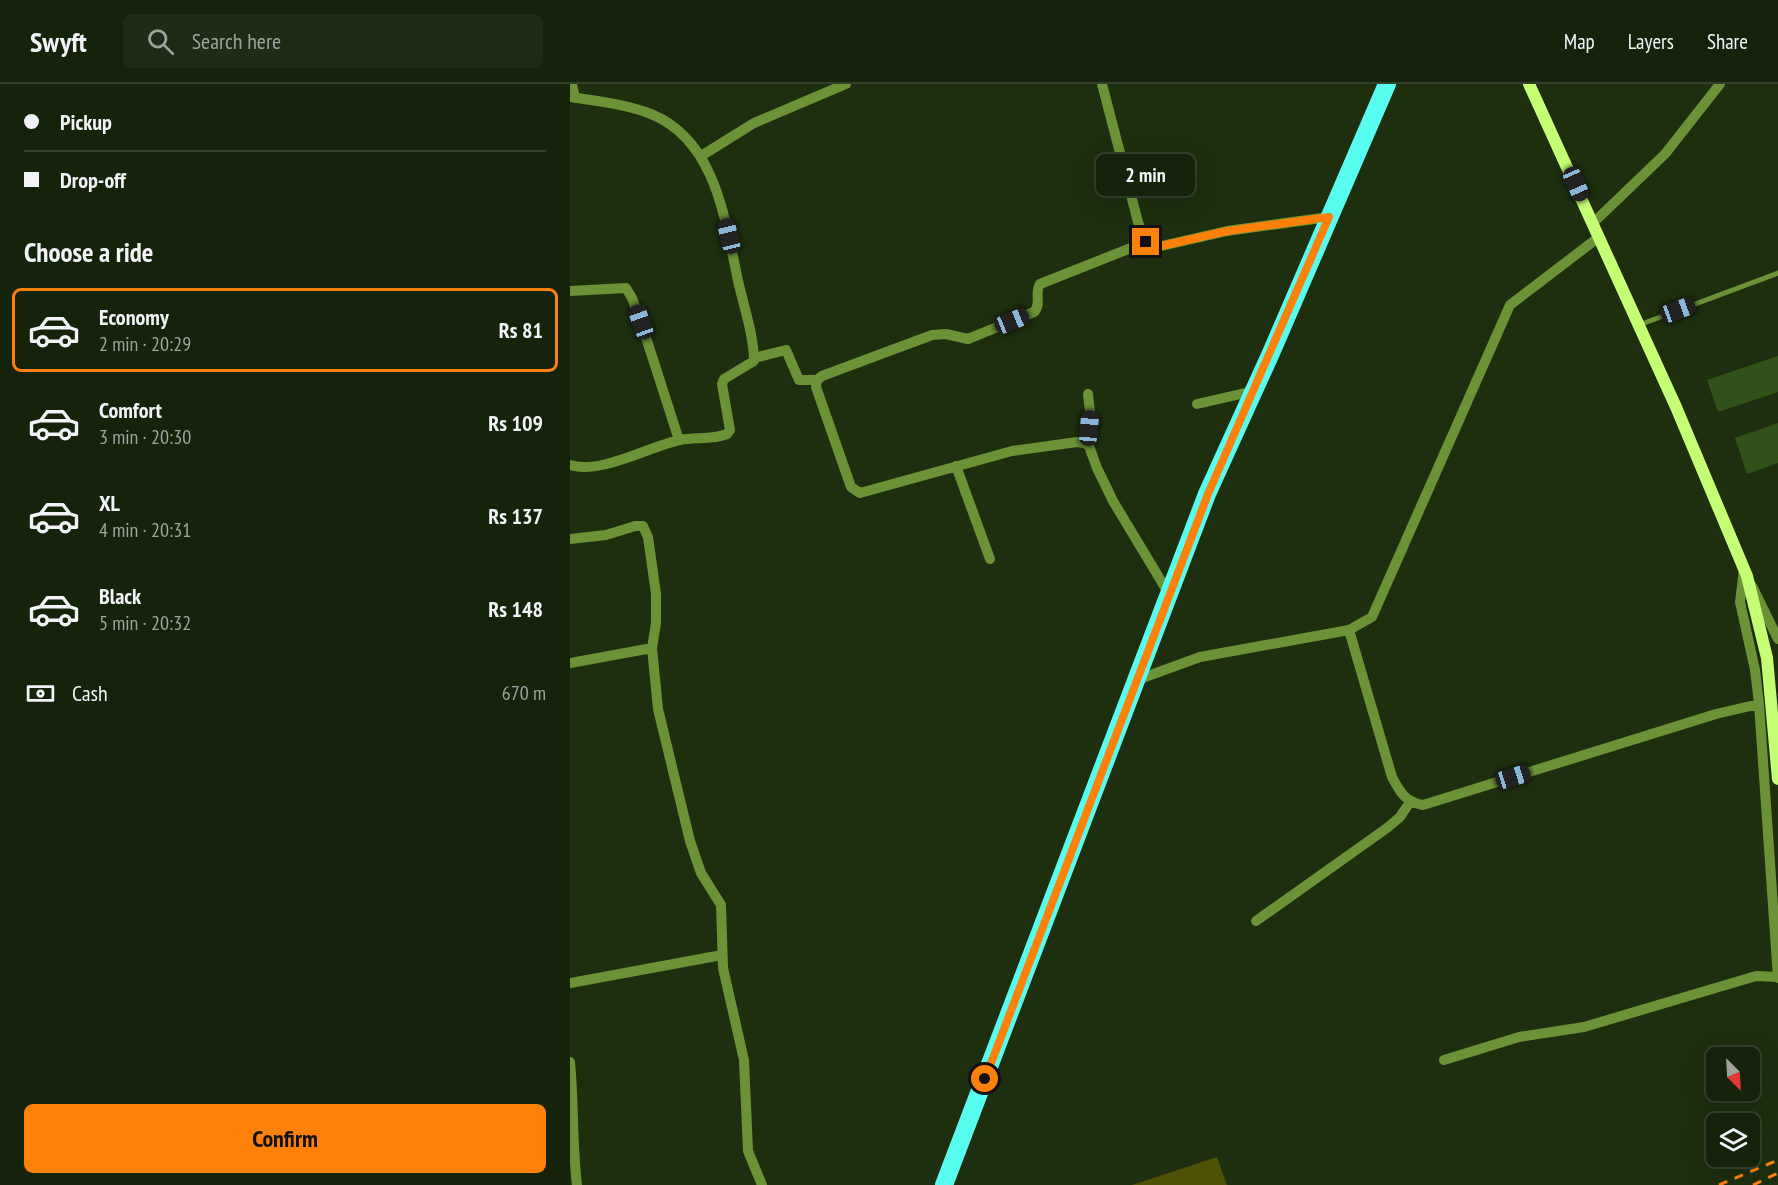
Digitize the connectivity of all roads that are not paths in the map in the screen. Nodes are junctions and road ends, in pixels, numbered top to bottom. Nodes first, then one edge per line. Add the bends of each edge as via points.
1 (572, 84) edge
2 (844, 84) edge
3 (1102, 84) edge
4 (1387, 84) edge
5 (1529, 84) edge
6 (1720, 84) edge
7 (573, 97) edge
8 (701, 156) junction
9 (1329, 217) junction
10 (1593, 223) junction
11 (1599, 237) junction
12 (1146, 242) junction
13 (1778, 273) edge
14 (570, 291) edge
15 (1638, 325) junction
16 (754, 358) junction
17 (817, 380) junction
18 (1254, 391) junction
19 (1088, 394) dead end
20 (1197, 404) dead end
21 (679, 440) junction
22 (1084, 443) junction
23 (570, 465) edge
24 (956, 466) junction
25 (570, 539) edge
26 (990, 559) dead end
27 (1746, 572) junction
28 (1169, 594) junction
29 (1349, 630) junction
30 (1778, 639) edge
31 (652, 648) junction
32 (570, 663) edge
33 (1137, 680) junction
34 (1759, 704) junction
35 (1778, 779) edge
36 (1410, 802) junction
37 (1256, 921) dead end
38 (722, 956) junction
39 (1778, 978) edge
40 (570, 983) edge
41 (1444, 1060) dead end
42 (570, 1062) edge
43 (578, 1185) edge
44 (762, 1185) edge
45 (944, 1185) edge

1 - 7 street
2 - 8 street via 754,123
3 - 12 street
4 - 9 highway
5 - 10 street
6 - 10 street via 1665,154
7 - 8 street via 651,114 685,135
8 - 16 street via 721,206
9 - 12 street via 1227,231 1157,247
9 - 18 highway
10 - 11 street
11 - 15 street
11 - 29 street via 1510,305 1372,617
12 - 17 street via 1040,284 1034,312 968,339 932,335
13 - 15 lane
14 - 21 street via 626,288
15 - 27 street
16 - 17 street via 786,350 799,380
16 - 21 street via 722,384 730,430 727,434
17 - 24 street via 816,387 854,491 860,493
18 - 20 street
18 - 28 highway
19 - 22 street via 1090,412
21 - 23 street via 592,466
22 - 24 street via 1012,451
22 - 28 street via 1089,446 1113,501
24 - 26 street
25 - 31 street via 643,526 656,594
27 - 30 street
27 - 34 street via 1740,602
27 - 35 street via 1767,658
28 - 33 highway
29 - 33 street via 1200,657
29 - 36 street via 1392,777
31 - 32 street
31 - 38 street via 658,709 690,841 701,873 721,905
33 - 45 highway
34 - 36 street via 1423,805
34 - 39 street
36 - 37 street via 1387,828
38 - 40 street
38 - 44 street via 744,1060 748,1151
39 - 41 street via 1756,976 1584,1027 1519,1037
42 - 43 street

